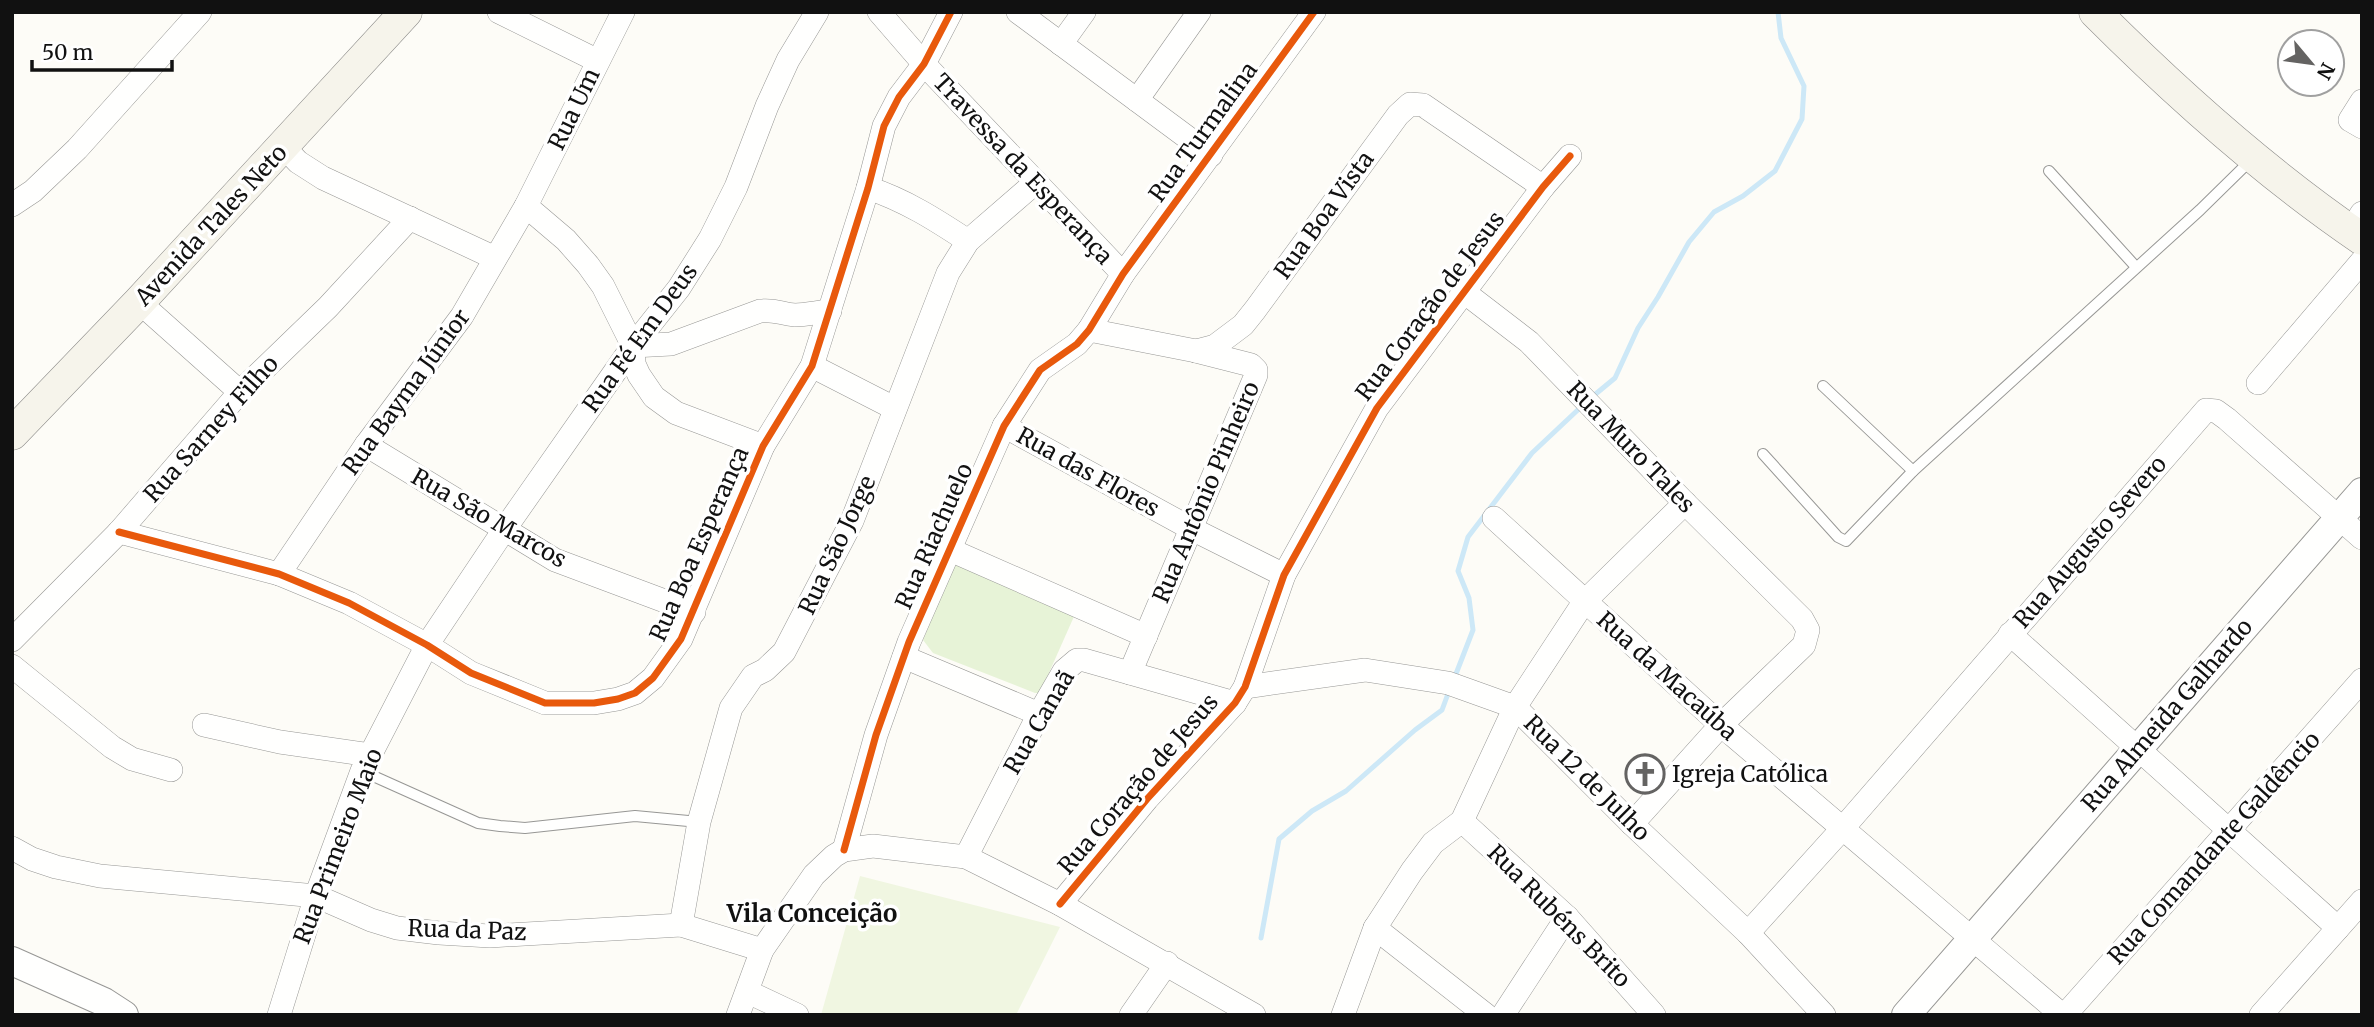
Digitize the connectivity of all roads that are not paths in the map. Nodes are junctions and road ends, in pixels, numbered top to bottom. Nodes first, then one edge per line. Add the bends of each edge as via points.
1 (200, 12) edge
2 (406, 12) edge
3 (499, 12) edge
4 (623, 12) edge
5 (817, 12) edge
6 (879, 12) edge
7 (951, 12) edge
8 (1018, 12) edge
9 (1084, 12) edge
10 (1199, 12) edge
11 (2095, 12) edge
12 (2120, 12) edge
13 (1308, 14) edge
14 (1061, 44) junction
15 (598, 61) junction
16 (924, 64) junction
17 (1137, 100) junction
18 (2362, 102) edge
19 (2362, 127) edge
20 (283, 146) junction
21 (1211, 155) junction
22 (1570, 156) dead end
23 (2253, 158) junction
24 (2049, 171) dead end
25 (1036, 183) junction
26 (1543, 187) junction
27 (868, 188) junction
28 (12, 205) edge
29 (526, 206) junction
30 (410, 218) junction
31 (2361, 221) edge
32 (968, 241) junction
33 (495, 258) junction
34 (2362, 261) edge
35 (2136, 267) junction
36 (1123, 274) junction
37 (1464, 292) junction
38 (139, 302) junction
39 (830, 311) junction
40 (1089, 330) junction
41 (633, 346) junction
42 (1196, 351) junction
43 (812, 366) junction
44 (2258, 383) dead end
45 (1823, 386) dead end
46 (240, 392) junction
47 (894, 408) junction
48 (1004, 426) junction
49 (12, 434) edge
50 (366, 445) junction
51 (763, 446) junction
52 (1763, 454) dead end
53 (1913, 471) junction
54 (2362, 492) edge
55 (1685, 503) junction
56 (1494, 517) dead end
57 (2339, 518) junction
58 (1192, 529) junction
59 (504, 530) junction
60 (119, 533) junction
61 (2362, 538) edge
62 (948, 549) junction
63 (279, 574) junction
64 (1284, 575) junction
65 (1584, 602) junction
66 (694, 612) junction
67 (2010, 634) junction
68 (1146, 636) junction
69 (12, 640) edge
70 (427, 645) junction
71 (904, 657) junction
72 (12, 666) edge
73 (1130, 673) junction
74 (2362, 680) edge
75 (1240, 695) junction
76 (1515, 707) junction
77 (1040, 714) junction
78 (204, 725) dead end
79 (1721, 725) junction
80 (2138, 748) junction
81 (366, 763) junction
82 (171, 771) dead end
83 (1462, 821) junction
84 (699, 822) junction
85 (1632, 824) junction
86 (1843, 828) junction
87 (2229, 830) junction
88 (12, 848) edge
89 (844, 850) junction
90 (966, 857) junction
91 (316, 896) junction
92 (2362, 901) edge
93 (1060, 904) junction
94 (1567, 917) junction
95 (681, 925) junction
96 (2339, 928) junction
97 (1375, 929) junction
98 (1748, 933) junction
99 (1972, 939) junction
100 (762, 950) junction
101 (12, 961) edge
102 (1167, 963) junction
103 (748, 992) junction
104 (118, 1013) edge
105 (279, 1015) edge
106 (738, 1015) edge
107 (797, 1015) edge
108 (1131, 1015) edge
109 (1254, 1015) edge
110 (1343, 1015) edge
111 (1486, 1015) edge
112 (1503, 1015) edge
113 (1654, 1015) edge
114 (1824, 1015) edge
115 (1906, 1015) edge
116 (2064, 1015) edge
117 (2261, 1015) edge

1 - 28 street via 77,149
2 - 20 main road, Avenida Tales Neto
3 - 15 street
4 - 15 street, Rua Um
5 - 41 street, Rua Fé Em Deus via 788,60 710,239
6 - 16 street
7 - 16 street, Rua Boa Esperança
8 - 14 street
9 - 14 street
10 - 17 street
11 - 23 main road
12 - 31 main road via 2280,156
13 - 21 street, Rua Turmalina
14 - 17 street
15 - 29 street, Rua Um
16 - 25 street, Travessa da Esperança
16 - 27 street, Rua Boa Esperança via 884,126
17 - 21 street
18 - 19 street via 2350,120
20 - 30 street via 323,178
20 - 38 main road, Avenida Tales Neto
21 - 36 street, Rua Turmalina
22 - 26 street, Rua Coração de Jesus
23 - 31 main road via 2307,201
23 - 35 lane
24 - 35 lane
25 - 32 street, Rua São Jorge
25 - 36 street, Travessa da Esperança
26 - 37 street, Rua Coração de Jesus
26 - 42 street, Rua Boa Vista via 1423,105 1410,104 1242,325 1214,346
27 - 32 street via 920,210
27 - 39 street, Rua Boa Esperança
29 - 33 street, Rua Bayma Júnior
29 - 41 street via 588,265
30 - 33 street
30 - 46 street, Rua Sarney Filho via 328,307
32 - 47 street, Rua São Jorge via 947,273
33 - 50 street, Rua Bayma Júnior via 462,316
34 - 44 street
35 - 53 lane
36 - 40 street, Rua Riachuelo
37 - 55 street, Rua Muro Tales via 1529,342
37 - 64 street, Rua Coração de Jesus via 1377,408
38 - 46 street
38 - 49 main road, Avenida Tales Neto
39 - 41 street via 799,315 760,311 671,344
39 - 43 street, Rua Boa Esperança
40 - 42 street
40 - 48 street, Rua Riachuelo via 1040,370
41 - 51 street via 639,375 664,406
41 - 59 street, Rua Fé Em Deus
42 - 58 street, Rua Antônio Pinheiro via 1251,365 1256,375
43 - 47 street
43 - 51 street, Rua Boa Esperança
45 - 53 lane
46 - 60 street, Rua Sarney Filho
47 - 84 street, Rua São Jorge via 852,521 785,652 752,676 731,708
48 - 58 street, Rua das Flores
48 - 62 street, Rua Riachuelo
50 - 59 street, Rua São Marcos
50 - 63 street, Rua Bayma Júnior
51 - 66 street, Rua Boa Esperança
52 - 53 lane via 1846,541
54 - 57 street, Rua Almeida Galhardo
55 - 65 street
55 - 79 street, Rua Muro Tales via 1808,630 1804,645
56 - 65 street, Rua da Macaúba
57 - 61 street, Rua Augusto Severo
57 - 67 street, Rua Augusto Severo via 2227,419 2216,411 2206,411
57 - 80 street, Rua Almeida Galhardo
58 - 64 street, Rua das Flores
58 - 68 street, Rua Antônio Pinheiro
59 - 66 street, Rua São Marcos via 555,560
59 - 70 street, Rua Fé Em Deus
60 - 63 street, Rua Boa Esperança
60 - 69 street, Rua Sarney Filho
62 - 68 street
62 - 71 street, Rua Riachuelo
63 - 70 street, Rua Boa Esperança via 349,603
64 - 75 street, Rua Coração de Jesus
65 - 76 street
65 - 79 street, Rua da Macaúba
66 - 70 street, Rua Boa Esperança via 653,678 635,693 594,704 545,703 471,673
67 - 80 street
67 - 86 street, Rua Augusto Severo
68 - 73 street, Rua Antônio Pinheiro
70 - 81 street, Rua Primeiro Maio
71 - 77 street
71 - 89 street, Rua Riachuelo via 876,735
72 - 82 street via 112,747 132,759
73 - 75 street, Rua Canaã
73 - 77 street, Rua Canaã via 1077,660 1064,671
74 - 87 street, Rua Comandante Galdêncio
75 - 76 street, Rua 12 de Julho via 1365,670 1456,686
75 - 93 street, Rua Coração de Jesus
76 - 83 street
76 - 85 street, Rua 12 de Julho
77 - 90 street, Rua Canaã
78 - 81 street
79 - 85 street
79 - 86 street, Rua da Macaúba
80 - 87 street
80 - 99 street, Rua Almeida Galhardo
81 - 84 lane via 478,822 500,826 525,828 635,816
81 - 91 street, Rua Primeiro Maio
83 - 94 street, Rua Rubéns Brito
83 - 97 street via 1433,843
84 - 95 street, Rua São Jorge
85 - 98 street, Rua 12 de Julho
86 - 98 street, Rua Augusto Severo
86 - 99 street, Rua da Macaúba
87 - 96 street
87 - 116 street, Rua Comandante Galdêncio
88 - 91 street, Rua da Paz via 56,867 100,876
89 - 90 street via 873,846
89 - 100 street via 814,875
90 - 93 street
91 - 95 street, Rua da Paz via 397,928 439,933 490,936
91 - 105 street, Rua Primeiro Maio
92 - 96 street
93 - 102 street
94 - 112 street
94 - 113 street, Rua Rubéns Brito
95 - 100 street, Rua da Paz
96 - 117 street
97 - 110 street
97 - 111 street
98 - 114 street, Rua 12 de Julho
99 - 115 street, Rua Almeida Galhardo
99 - 116 street, Rua da Macaúba
100 - 103 street
101 - 104 street via 104,1002
102 - 108 street
102 - 109 street
103 - 106 street
103 - 107 street

